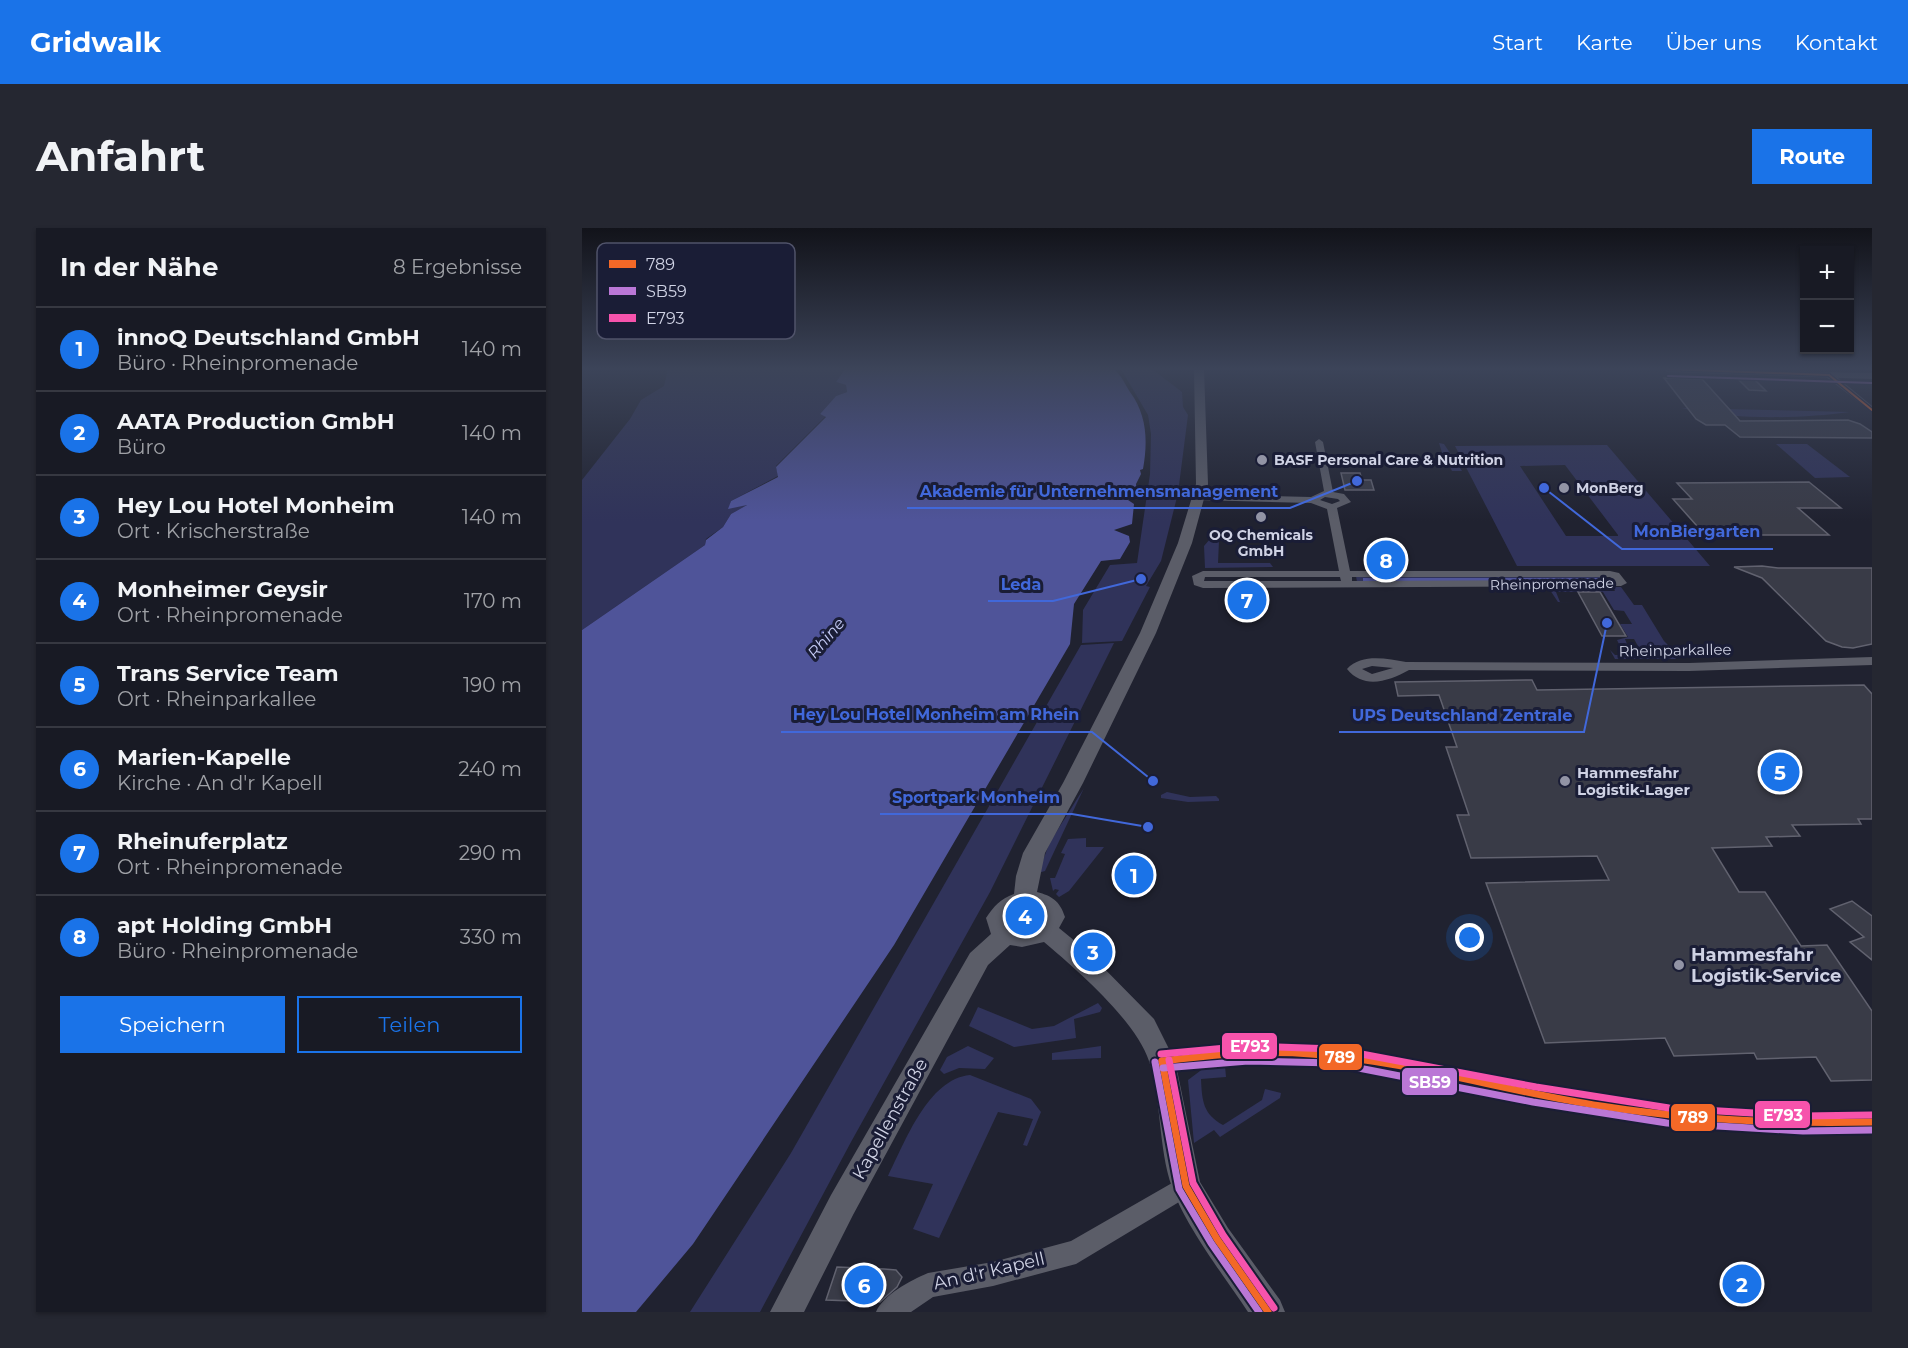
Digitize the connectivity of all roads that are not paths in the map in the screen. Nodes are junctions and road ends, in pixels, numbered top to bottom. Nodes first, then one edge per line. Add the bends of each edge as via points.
1 (1199, 420) edge
2 (1319, 442) dead end
3 (1329, 494) junction
4 (1198, 500) junction
5 (1314, 500) junction
6 (1332, 507) junction
7 (1346, 579) junction
8 (1872, 662) edge
9 (1406, 666) dead end
10 (1025, 899) junction
11 (1045, 930) junction
12 (1006, 934) junction
13 (1162, 1061) junction
14 (1872, 1122) edge
15 (1186, 1186) junction
16 (787, 1312) edge
17 (889, 1312) edge
18 (1268, 1312) edge

1 - 4 street via 1202,474
2 - 3 street
3 - 5 street
3 - 6 street via 1346,500
4 - 5 street
4 - 10 street via 1148,633 1034,853
5 - 6 street
6 - 7 street
7 - 7 street, Rheinpromenade via 1203,574 1198,576 1198,583
7 - 7 street, Rheinpromenade via 1621,583 1610,574
8 - 9 street, Rheinparkallee via 1689,667
10 - 11 street via 1043,902 1052,910 1051,924
10 - 12 street via 1002,911 998,924
11 - 12 street via 1022,938
11 - 13 street via 1078,957 1145,1026
12 - 16 street, Kapellenstraße via 979,958
13 - 14 street via 1211,1053 1295,1052 1691,1119 1751,1124
13 - 15 street
15 - 17 street, An d'r Kapell via 1076,1252 993,1274 928,1284
15 - 18 street

